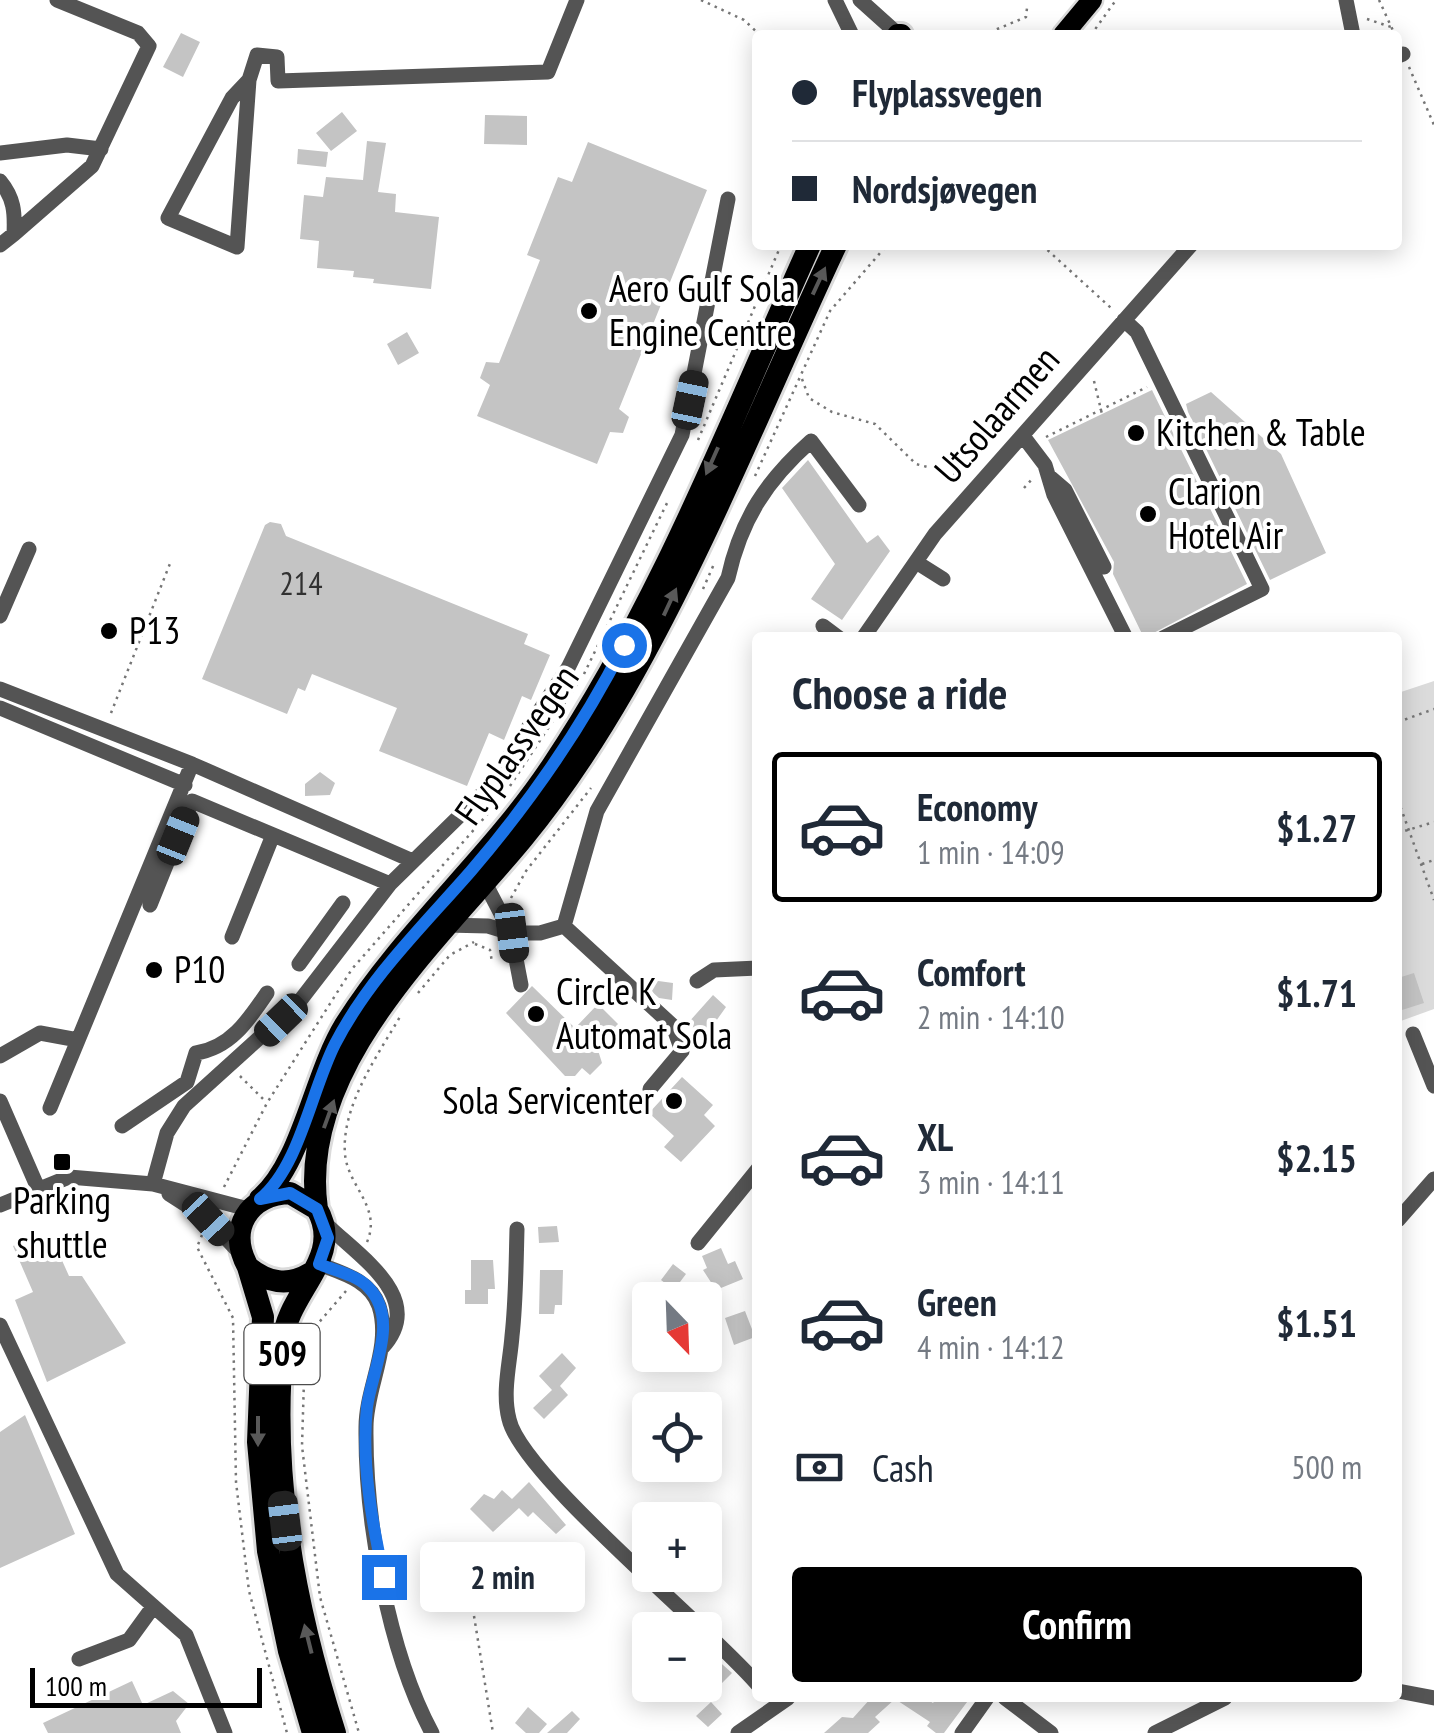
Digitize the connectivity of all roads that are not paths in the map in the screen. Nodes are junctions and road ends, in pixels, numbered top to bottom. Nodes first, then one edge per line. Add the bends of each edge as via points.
1 (58, 0) edge
2 (577, 0) edge
3 (835, 0) edge
4 (860, 0) edge
5 (1092, 0) edge
6 (850, 30) edge
7 (893, 30) edge
8 (1067, 30) edge
9 (249, 80) junction
10 (101, 149) junction
11 (0, 153) edge
12 (0, 181) edge
13 (728, 199) dead end
14 (14, 234) junction
15 (0, 245) edge
16 (808, 250) edge
17 (834, 250) edge
18 (1186, 250) edge
19 (1118, 316) junction
20 (1023, 436) junction
21 (1051, 478) junction
22 (859, 505) dead end
23 (28, 549) dead end
24 (916, 562) junction
25 (1104, 567) dead end
26 (943, 579) dead end
27 (0, 616) edge
28 (823, 626) dead end
29 (831, 632) edge
30 (867, 632) edge
31 (1123, 632) edge
32 (1175, 632) edge
33 (0, 689) edge
34 (0, 708) edge
35 (192, 764) junction
36 (185, 785) junction
37 (273, 835) junction
38 (413, 861) junction
39 (390, 884) junction
40 (485, 884) junction
41 (343, 903) dead end
42 (150, 905) dead end
43 (446, 925) junction
44 (564, 926) junction
45 (512, 933) junction
46 (232, 937) dead end
47 (299, 964) dead end
48 (752, 968) edge
49 (697, 982) dead end
50 (521, 985) dead end
51 (267, 993) dead end
52 (1412, 1034) dead end
53 (78, 1040) junction
54 (0, 1056) edge
55 (1434, 1086) edge
56 (650, 1089) dead end
57 (0, 1101) edge
58 (50, 1108) dead end
59 (122, 1126) dead end
60 (752, 1176) edge
61 (1434, 1179) edge
62 (153, 1184) junction
63 (36, 1186) junction
64 (255, 1204) junction
65 (0, 1205) edge
66 (1402, 1212) edge
67 (321, 1216) junction
68 (517, 1229) dead end
69 (698, 1243) dead end
70 (244, 1260) junction
71 (315, 1268) junction
72 (0, 1326) edge
73 (382, 1348) junction
74 (153, 1606) junction
75 (79, 1659) dead end
76 (752, 1678) edge
77 (1402, 1692) edge
78 (1434, 1698) edge
79 (775, 1702) edge
80 (985, 1702) edge
81 (1010, 1702) edge
82 (1217, 1702) edge
83 (225, 1733) edge
84 (313, 1733) edge
85 (335, 1733) edge
86 (432, 1733) edge
87 (738, 1733) edge
88 (962, 1733) edge
89 (1051, 1733) edge
90 (1156, 1733) edge

1 - 10 street via 138,33 148,46
2 - 9 street via 548,72 278,82 277,56 257,54
3 - 6 street
4 - 7 street
5 - 8 main road
9 - 9 street via 238,228 237,247 168,218 232,98
10 - 11 street via 66,145
10 - 14 street via 88,172
12 - 14 street via 11,195
13 - 38 street via 682,435 615,579 510,758
14 - 15 street
16 -> 64 highway, Flyplassvegen / 509 via 610,674 512,820 389,962 344,1028 320,1072 286,1170
40 -> 17 highway, Flyplassvegen / 509 via 626,686
18 - 19 street, Utsolaarmen
19 - 20 street, Utsolaarmen
19 - 32 street via 1137,332 1262,589
20 - 21 street
20 - 24 street, Utsolaarmen
21 - 25 street via 1065,490
21 - 31 street
22 - 44 street via 811,440 772,476 741,535 728,578 597,810
23 - 27 street
24 - 26 street
24 - 30 street, Utsolaarmen
28 - 29 street
33 - 35 street
34 - 36 street
35 - 36 street
35 - 38 street
36 - 53 street
37 - 39 street
37 - 42 street via 192,801
37 - 46 street
38 - 39 street
39 - 62 street via 299,1002 184,1106 168,1132
40 - 43 highway, Flyplassvegen / 509
40 - 45 street
41 - 47 street
43 - 45 street
67 -> 43 highway, Flyplassvegen / 509 via 316,1156 340,1084 380,1008
44 - 45 street
44 - 56 street via 674,1026 682,1050
45 - 50 street
48 - 49 street via 714,970
51 - 59 street via 216,1051 196,1053 187,1082
52 - 55 street
53 - 54 street via 40,1033
53 - 58 street
57 - 63 street
60 - 69 street
61 - 66 street
62 - 63 street via 69,1177
62 - 64 street
62 - 70 street via 208,1219
63 - 65 street
64 - 67 highway via 290,1193
64 - 70 highway, Flyplassvegen / 509 via 240,1222
67 - 71 highway, Flyplassvegen / 509 via 328,1238
67 - 73 street via 380,1273 397,1300 393,1336
68 - 76 street via 506,1384 511,1430 568,1497
70 - 71 highway, 509 via 275,1282
70 -> 84 highway, Flyplassvegen / 509 via 262,1317 258,1442 268,1552
71 - 73 street via 368,1286 379,1306
85 -> 71 highway, Flyplassvegen / 509 via 297,1595 282,1493 284,1334
72 - 74 street via 117,1574
73 - 86 street via 366,1426 372,1508 398,1639
74 - 75 street via 129,1640
74 - 83 street via 186,1634
77 - 78 street
79 - 87 street
80 - 88 street
81 - 89 street
82 - 90 street

